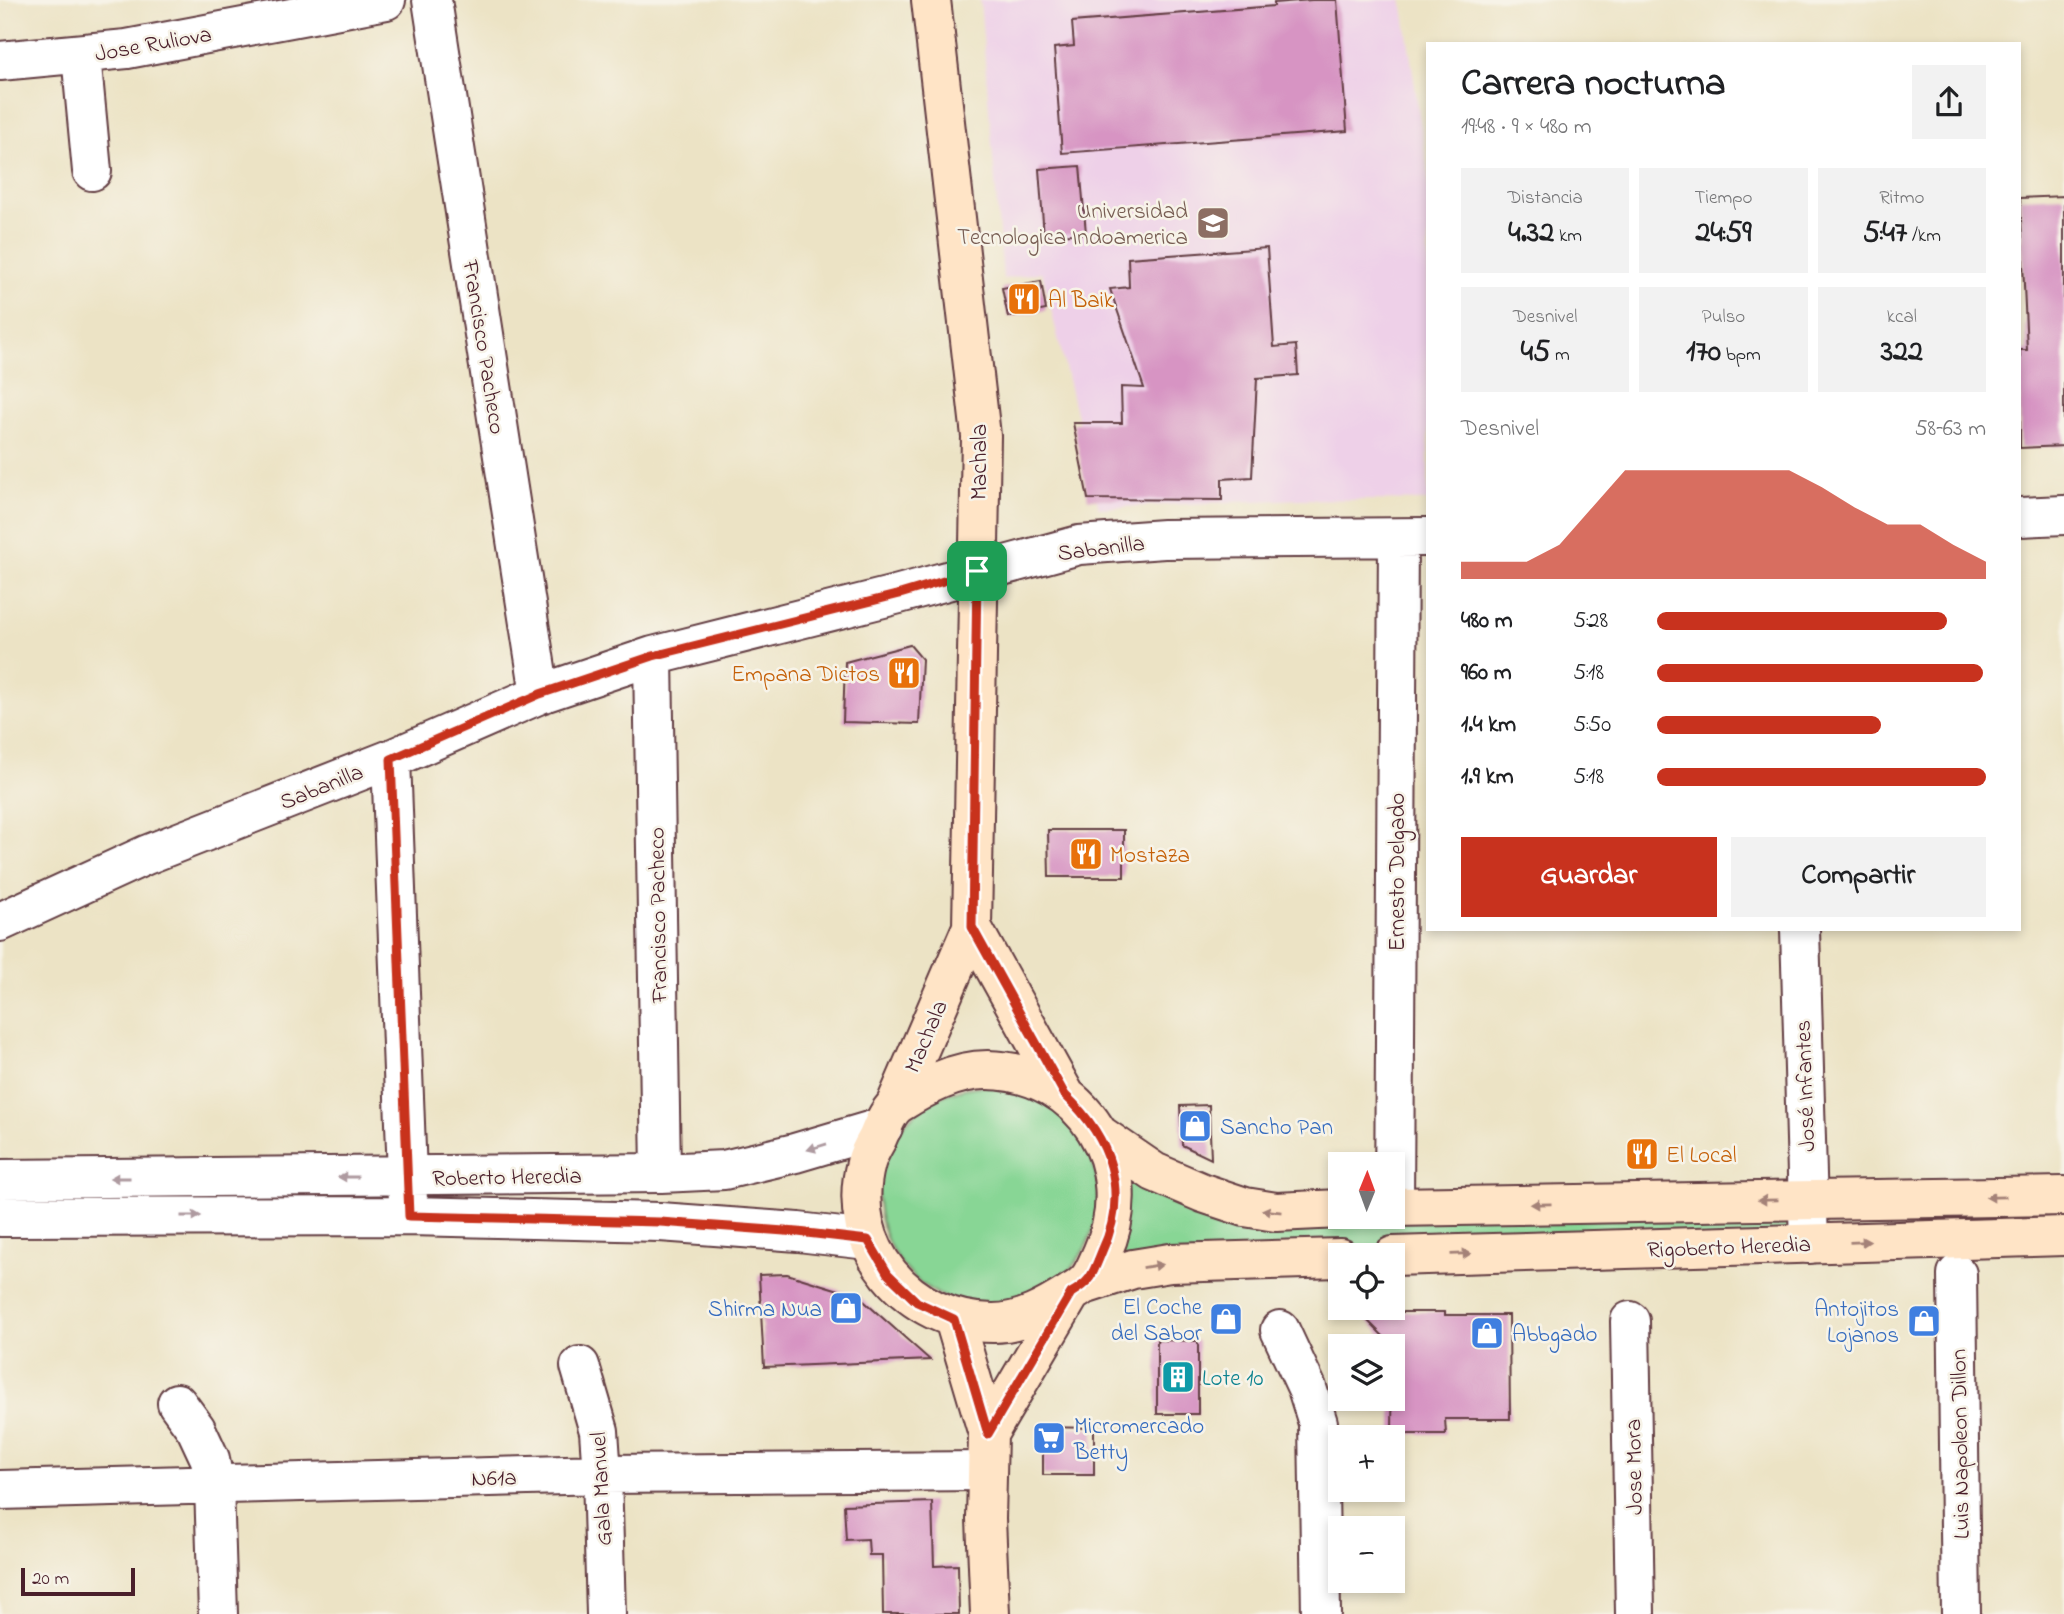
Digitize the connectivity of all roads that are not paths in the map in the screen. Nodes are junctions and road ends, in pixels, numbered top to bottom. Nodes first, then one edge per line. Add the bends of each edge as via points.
1 (386, 0) edge
2 (432, 0) edge
3 (931, 0) edge
4 (81, 55) junction
5 (0, 61) edge
6 (92, 171) dead end
7 (2064, 515) edge
8 (2021, 517) edge
9 (1413, 538) edge
10 (977, 571) junction
11 (653, 656) junction
12 (540, 694) junction
13 (391, 759) junction
14 (0, 922) edge
15 (972, 927) junction
16 (1800, 931) edge
17 (1065, 1095) junction
18 (889, 1116) junction
19 (1100, 1135) junction
20 (1396, 1152) edge
21 (661, 1174) junction
22 (407, 1177) junction
23 (0, 1179) edge
24 (2064, 1196) edge
25 (1808, 1199) junction
26 (1405, 1207) edge
27 (1328, 1210) edge
28 (409, 1216) junction
29 (0, 1217) edge
30 (2064, 1236) edge
31 (868, 1240) junction
32 (1809, 1244) junction
33 (1405, 1256) edge
34 (1328, 1258) edge
35 (1957, 1274) dead end
36 (1079, 1289) junction
37 (954, 1319) junction
38 (1630, 1321) dead end
39 (1280, 1330) dead end
40 (580, 1366) dead end
41 (177, 1404) dead end
42 (988, 1452) junction
43 (603, 1474) junction
44 (214, 1485) junction
45 (0, 1490) edge
46 (218, 1614) edge
47 (606, 1614) edge
48 (990, 1614) edge
49 (1321, 1614) edge
50 (1635, 1614) edge
51 (1961, 1614) edge

1 - 4 street, Jose Ruliova
2 - 12 street, Francisco Pacheco
3 - 10 main road, Machala via 981,436
4 - 5 street, Jose Ruliova
4 - 6 street
7 - 8 street
9 - 10 street, Sabanilla via 1079,545
9 - 20 street, Ernesto Delgado
10 - 11 street, Sabanilla
10 - 15 main road, Machala
11 - 12 street, Sabanilla
11 - 21 street, Francisco Pacheco
12 - 13 street, Sabanilla
13 - 14 street, Sabanilla via 146,855
13 - 22 street
15 - 17 main road, Machala
15 - 18 main road, Machala
16 - 25 street, José Infantes
17 - 18 main road via 1027,1076 986,1070 944,1078
17 - 19 main road
18 -> 21 street, Roberto Heredia via 795,1153 724,1170
18 - 31 main road via 866,1162 861,1201
27 -> 19 main road via 1276,1212 1245,1207 1154,1172
19 - 36 main road via 1112,1166 1116,1200 1110,1235
21 - 22 street, Roberto Heredia
22 -> 23 street, Roberto Heredia
22 - 28 street
24 -> 25 main road, Rigoberto Heredia
25 -> 26 main road, Rigoberto Heredia
25 - 32 street, José Infantes
29 -> 28 street, Roberto Heredia
28 - 31 street, Roberto Heredia via 660,1222
32 -> 30 main road, Rigoberto Heredia
31 - 37 main road via 888,1274 907,1293
33 -> 32 main road, Rigoberto Heredia
36 -> 34 main road via 1133,1269 1170,1263
35 - 51 street, Luis Napoleon Dillon
36 - 37 main road via 1036,1315 995,1323
36 - 42 main road
37 - 42 main road
38 - 50 street, Jose Mora
39 - 49 street via 1318,1423
40 - 43 street, Gala Manuel via 599,1432
41 - 44 street via 210,1458
42 - 43 street, N61a
42 - 48 main road
43 - 44 street, N61a
43 - 47 street, Gala Manuel
44 - 45 street, N61a
44 - 46 street

